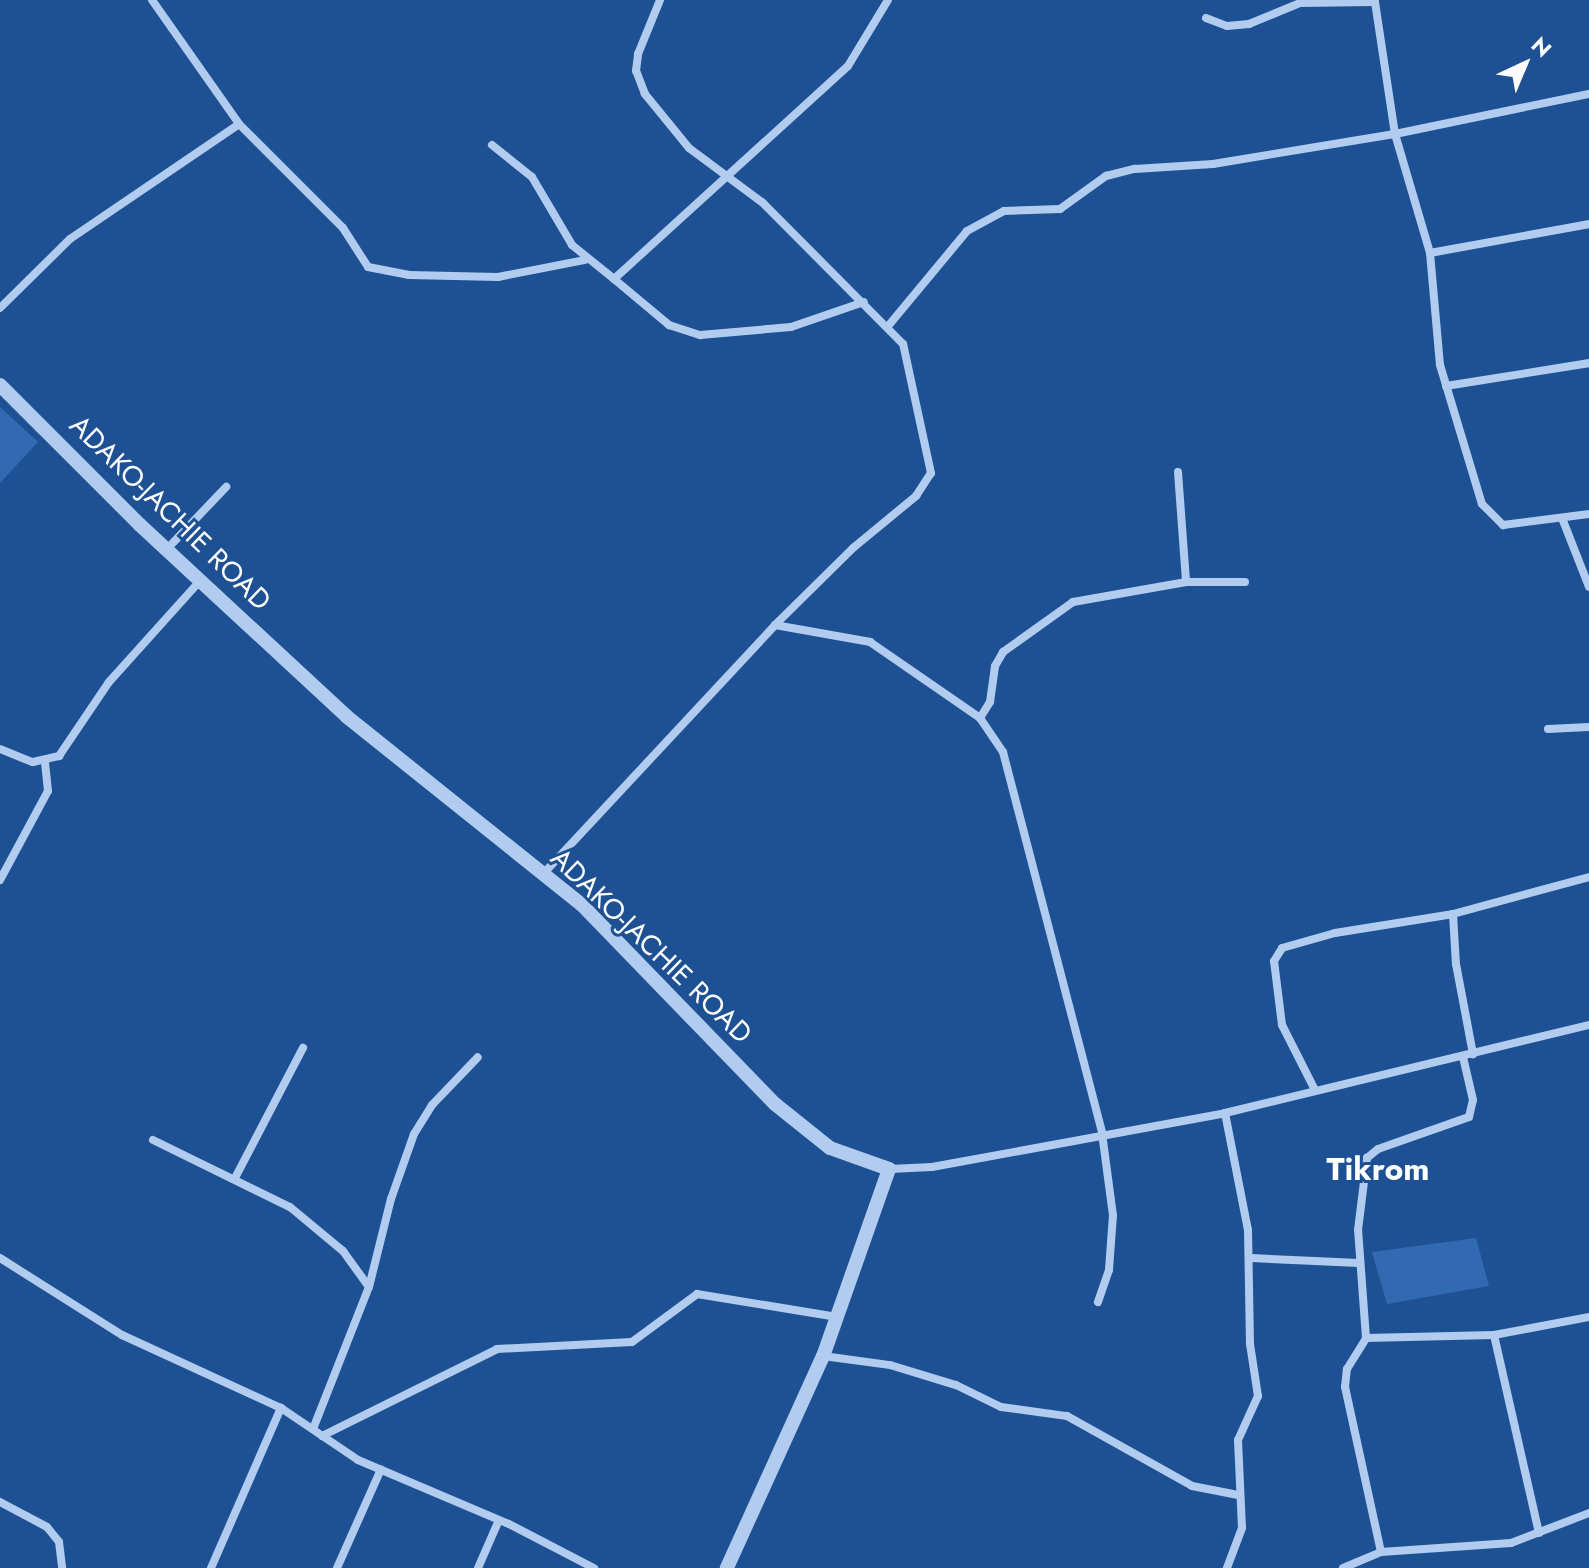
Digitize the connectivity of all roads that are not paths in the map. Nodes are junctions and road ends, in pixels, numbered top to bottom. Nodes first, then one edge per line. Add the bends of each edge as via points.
1 (152, 0) edge
2 (660, 0) edge
3 (888, 0) edge
4 (1386, 0) edge
5 (1374, 1) edge
6 (1206, 18) dead end
7 (1589, 94) edge
8 (239, 124) junction
9 (1395, 134) junction
10 (492, 145) dead end
11 (725, 176) junction
12 (1589, 224) edge
13 (1430, 253) junction
14 (585, 260) junction
15 (614, 279) junction
16 (864, 302) junction
17 (0, 308) edge
18 (889, 325) junction
19 (1589, 363) edge
20 (0, 385) edge
21 (1446, 386) junction
22 (1178, 472) dead end
23 (226, 487) dead end
24 (1589, 514) edge
25 (1562, 518) junction
26 (167, 549) junction
27 (201, 580) junction
28 (1186, 582) junction
29 (1245, 582) dead end
30 (1589, 587) edge
31 (775, 625) junction
32 (980, 718) junction
33 (1589, 727) edge
34 (1548, 729) dead end
35 (0, 749) edge
36 (45, 763) junction
37 (544, 873) junction
38 (1589, 877) edge
39 (0, 880) edge
40 (1453, 914) junction
41 (1589, 1025) edge
42 (303, 1048) dead end
43 (1473, 1054) junction
44 (478, 1057) dead end
45 (1463, 1057) junction
46 (1315, 1090) junction
47 (1225, 1113) junction
48 (1102, 1133) junction
49 (153, 1140) dead end
50 (889, 1169) junction
51 (235, 1178) junction
52 (0, 1258) edge
53 (1251, 1258) junction
54 (1359, 1263) junction
55 (369, 1287) junction
56 (1098, 1302) dead end
57 (838, 1317) junction
58 (1589, 1317) edge
59 (1494, 1335) junction
60 (1366, 1338) junction
61 (823, 1356) junction
62 (281, 1408) junction
63 (313, 1429) junction
64 (322, 1436) junction
65 (381, 1469) junction
66 (1238, 1495) junction
67 (0, 1502) edge
68 (1589, 1513) edge
69 (499, 1520) junction
70 (1539, 1533) junction
71 (1381, 1552) junction
72 (62, 1568) edge
73 (211, 1568) edge
74 (337, 1568) edge
75 (478, 1568) edge
76 (594, 1568) edge
77 (727, 1568) edge
78 (1227, 1568) edge
79 (1343, 1568) edge

1 - 8 street
2 - 11 street via 636,71 645,94 670,128
3 - 11 street via 848,66
4 - 5 street
5 - 6 street via 1300,3 1249,24 1227,26
5 - 9 street
7 - 9 street
8 - 14 street via 343,228 368,267 409,275 498,277
8 - 17 street via 70,239
9 - 13 street
9 - 18 street via 1213,164 1135,169 1106,176 1047,214 1004,211 967,231 947,250
10 - 14 street via 532,177
11 - 15 street
11 - 16 street via 763,203
12 - 13 street
13 - 21 street
14 - 15 street
15 - 16 street via 669,325 700,335 791,327
16 - 18 street
18 - 31 street via 909,355 928,446 929,484 853,548
19 - 21 street
20 - 26 street, ADAKO-JACHIE ROAD
21 - 25 street via 1471,480 1492,519 1516,525
22 - 28 street
23 - 26 street
24 - 25 street
25 - 30 street
26 - 27 street, ADAKO-JACHIE ROAD
27 - 36 street via 109,682 59,756
27 - 37 street, ADAKO-JACHIE ROAD via 366,734
28 - 29 street
28 - 32 street via 1073,602 1017,638 995,666 990,702
31 - 32 street via 870,642
31 - 37 street
32 - 48 street via 1003,752
33 - 34 street
35 - 36 street
36 - 39 street via 48,791
37 - 50 street, ADAKO-JACHIE ROAD via 775,1104 830,1148
38 - 40 street
40 - 43 street via 1456,964
40 - 46 street via 1335,933 1282,948 1274,961 1282,1025
41 - 43 street
42 - 51 street
43 - 45 street
44 - 55 street via 432,1105 414,1134
45 - 46 street
45 - 54 street via 1473,1100 1469,1117 1378,1149 1367,1158
46 - 47 street
47 - 48 street
47 - 53 street
48 - 50 street via 932,1167
48 - 56 street via 1113,1215 1109,1270
49 - 51 street
50 - 57 street
51 - 55 street via 314,1224
52 - 62 street via 122,1335
53 - 54 street
53 - 66 street via 1250,1344 1258,1396 1238,1440
54 - 60 street
55 - 63 street
57 - 61 street
57 - 64 street via 697,1294 632,1342 497,1349
58 - 59 street
59 - 60 street
59 - 70 street
60 - 71 street via 1347,1369 1345,1387
61 - 66 street via 890,1365 956,1385 1001,1407 1067,1416 1192,1486
61 - 77 street
62 - 63 street
62 - 73 street
63 - 64 street
64 - 65 street
65 - 69 street
65 - 74 street
66 - 78 street via 1242,1528
67 - 72 street via 47,1527 59,1542
68 - 70 street
69 - 75 street
69 - 76 street
70 - 71 street via 1474,1549
71 - 79 street

